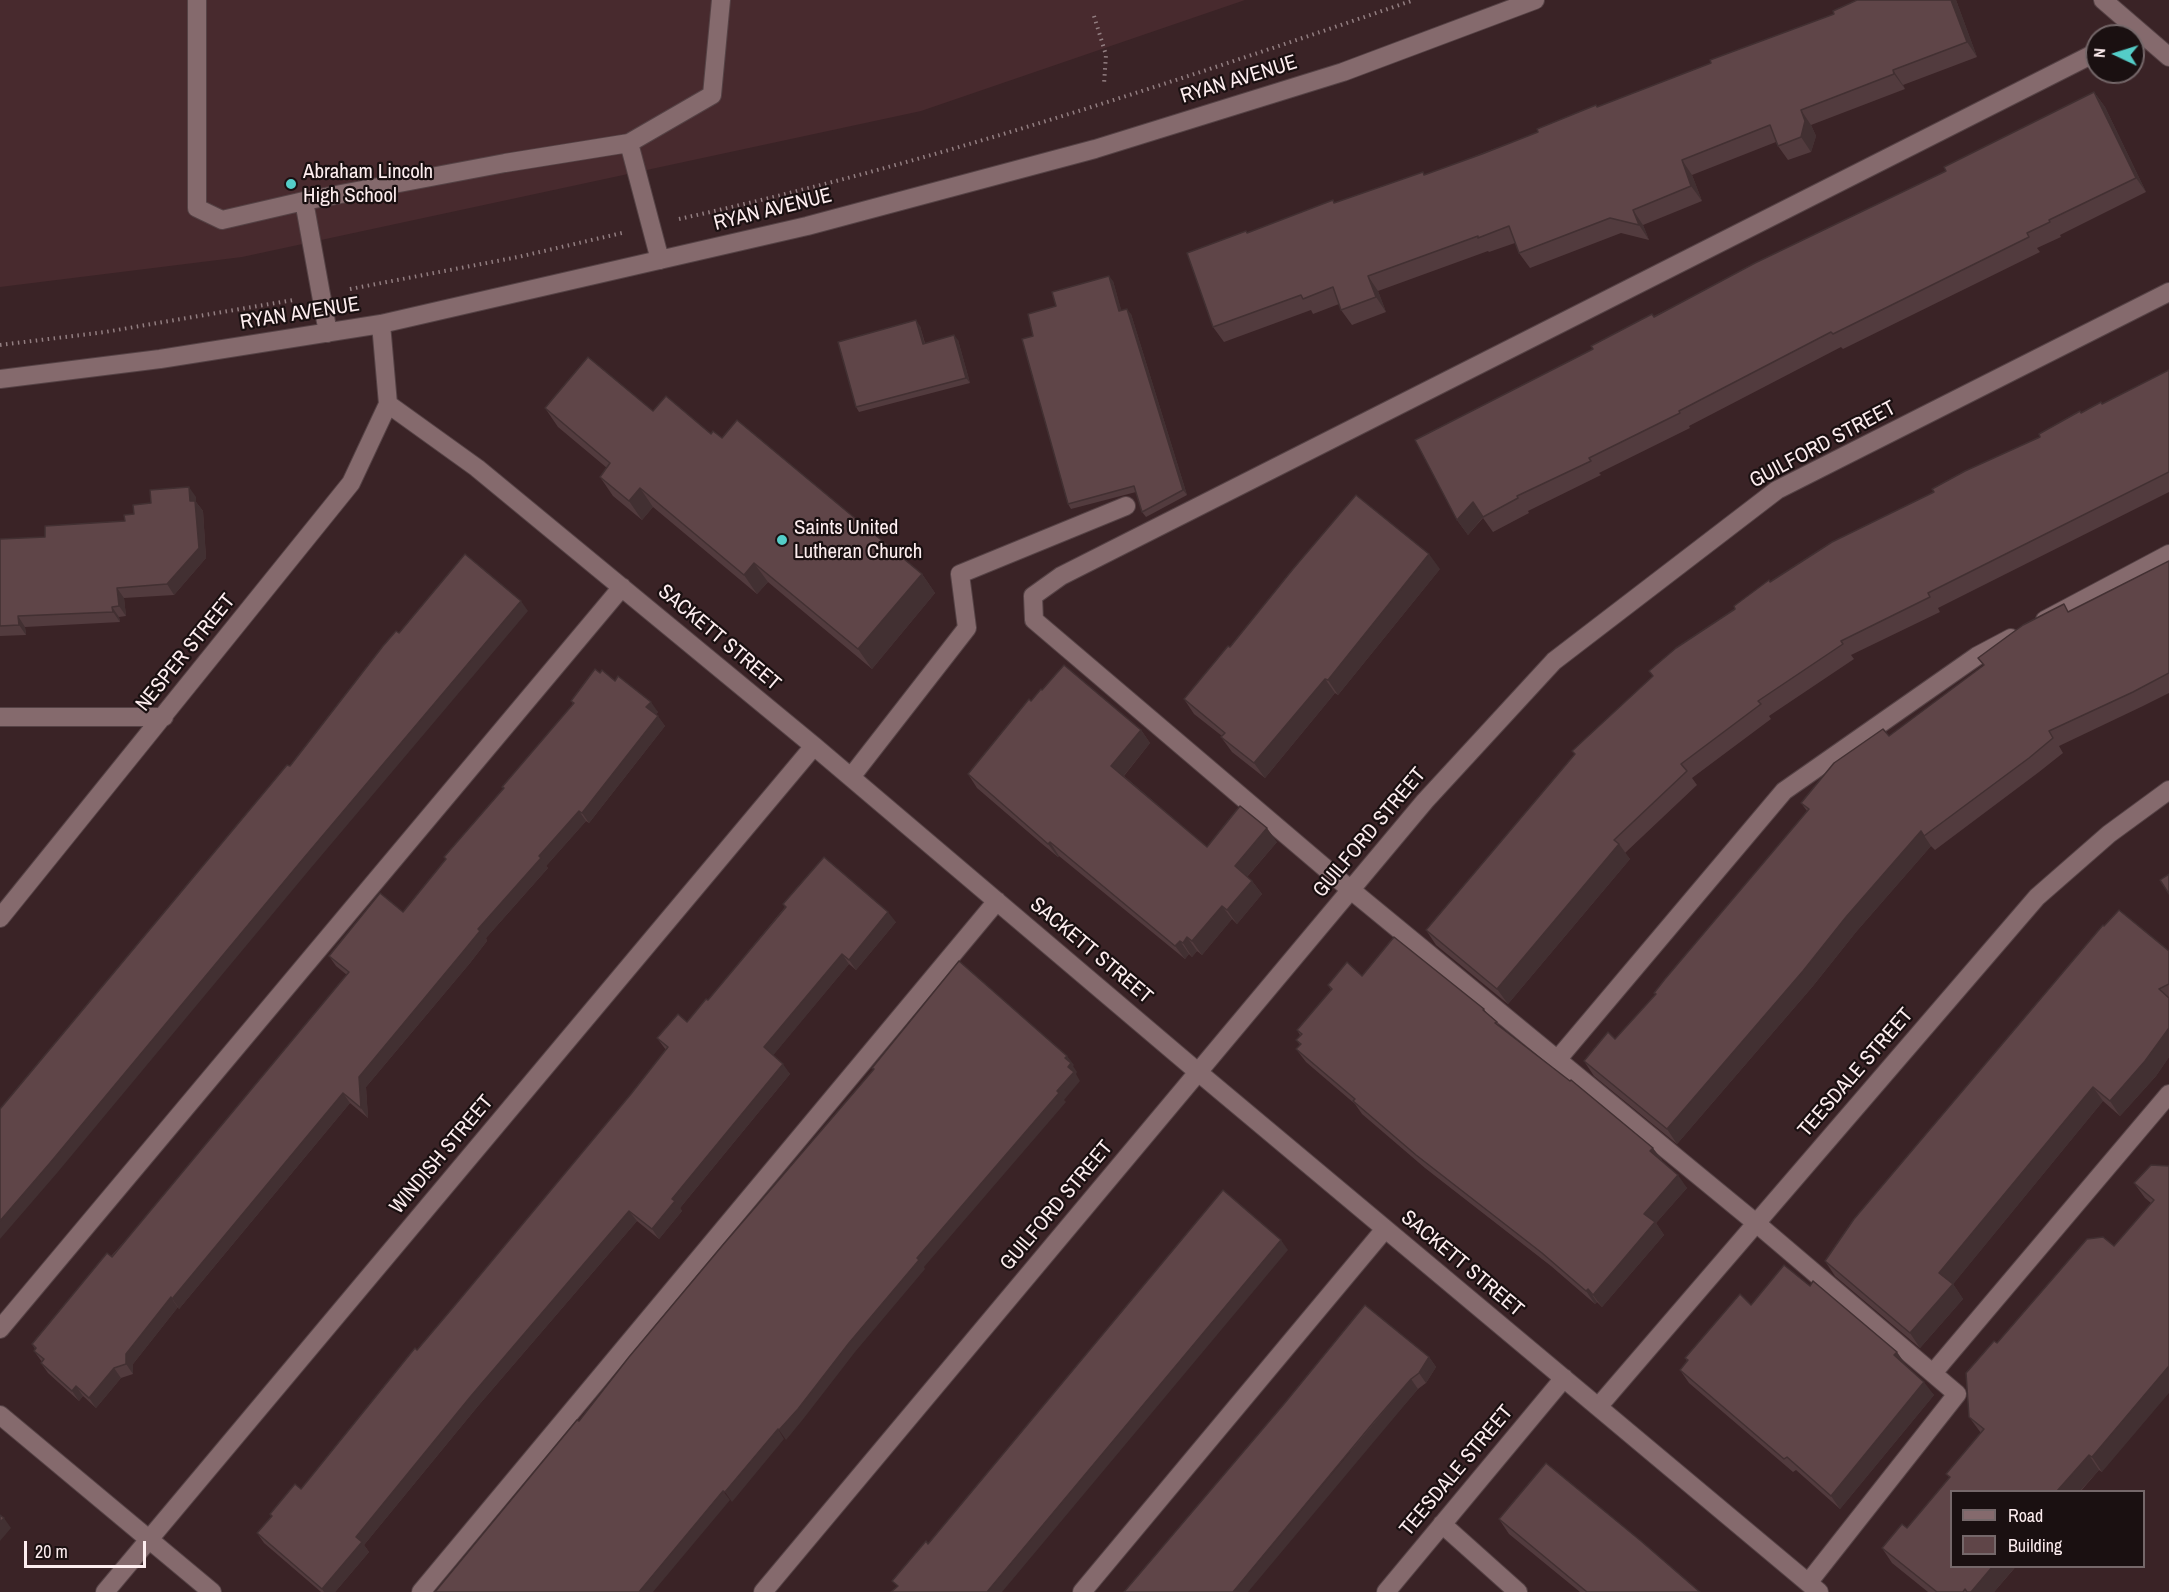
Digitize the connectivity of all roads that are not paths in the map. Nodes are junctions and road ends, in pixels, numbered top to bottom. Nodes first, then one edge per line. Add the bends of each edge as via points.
1 (196, 0) edge
2 (721, 0) edge
3 (1535, 0) edge
4 (2103, 0) edge
5 (2125, 24) edge
6 (2145, 41) edge
7 (2169, 57) edge
8 (2085, 58) edge
9 (629, 143) junction
10 (304, 201) junction
11 (660, 260) junction
12 (2169, 292) edge
13 (381, 324) junction
14 (328, 333) junction
15 (0, 379) edge
16 (388, 404) junction
17 (1126, 506) dead end
18 (2169, 554) edge
19 (622, 587) junction
20 (0, 717) edge
21 (164, 717) junction
22 (814, 746) junction
23 (851, 777) junction
24 (2169, 790) edge
25 (1351, 890) junction
26 (997, 901) junction
27 (0, 918) edge
28 (1557, 1060) junction
29 (1198, 1072) junction
30 (2169, 1094) edge
31 (1756, 1223) junction
32 (1385, 1229) junction
33 (0, 1329) edge
34 (1933, 1373) junction
35 (1564, 1378) junction
36 (1598, 1407) junction
37 (0, 1415) edge
38 (1442, 1524) junction
39 (149, 1539) junction
40 (1813, 1587) edge
41 (105, 1592) edge
42 (212, 1592) edge
43 (421, 1592) edge
44 (763, 1592) edge
45 (1082, 1592) edge
46 (1386, 1592) edge
47 (1518, 1592) edge

1 - 10 street via 197,208 222,220
2 - 9 street via 712,95
3 - 11 street, RYAN AVENUE via 1343,72 1095,149 807,226
4 - 5 street
6 - 7 street
8 - 25 street via 1060,576 1033,596 1034,620
9 - 10 street
9 - 11 street
10 - 14 street
11 - 13 street, RYAN AVENUE
12 - 25 street, GUILFORD STREET via 1777,490 1554,661 1425,801
13 - 14 street, RYAN AVENUE
13 - 16 street
14 - 15 street, RYAN AVENUE
16 - 19 street, SACKETT STREET via 477,468
16 - 21 street, NESPER STREET via 351,483
17 - 23 street via 960,574 967,628
18 - 28 street via 1977,656 1784,791
19 - 22 street, SACKETT STREET
19 - 33 street
20 - 21 street
21 - 27 street, NESPER STREET
22 - 23 street, SACKETT STREET
22 - 39 street, WINDISH STREET
23 - 26 street, SACKETT STREET
24 - 31 street, TEESDALE STREET via 2109,834 2037,897
25 - 28 street
25 - 29 street, GUILFORD STREET
26 - 29 street, SACKETT STREET
26 - 43 street
28 - 31 street
29 - 32 street, SACKETT STREET
29 - 44 street, GUILFORD STREET
30 - 34 street
31 - 34 street
31 - 36 street, TEESDALE STREET
32 - 35 street, SACKETT STREET
32 - 45 street
34 - 40 street via 1957,1394
35 - 36 street, SACKETT STREET
35 - 38 street, TEESDALE STREET
36 - 40 street, SACKETT STREET
37 - 39 street
38 - 46 street, TEESDALE STREET
38 - 47 street
39 - 41 street, WINDISH STREET
39 - 42 street

